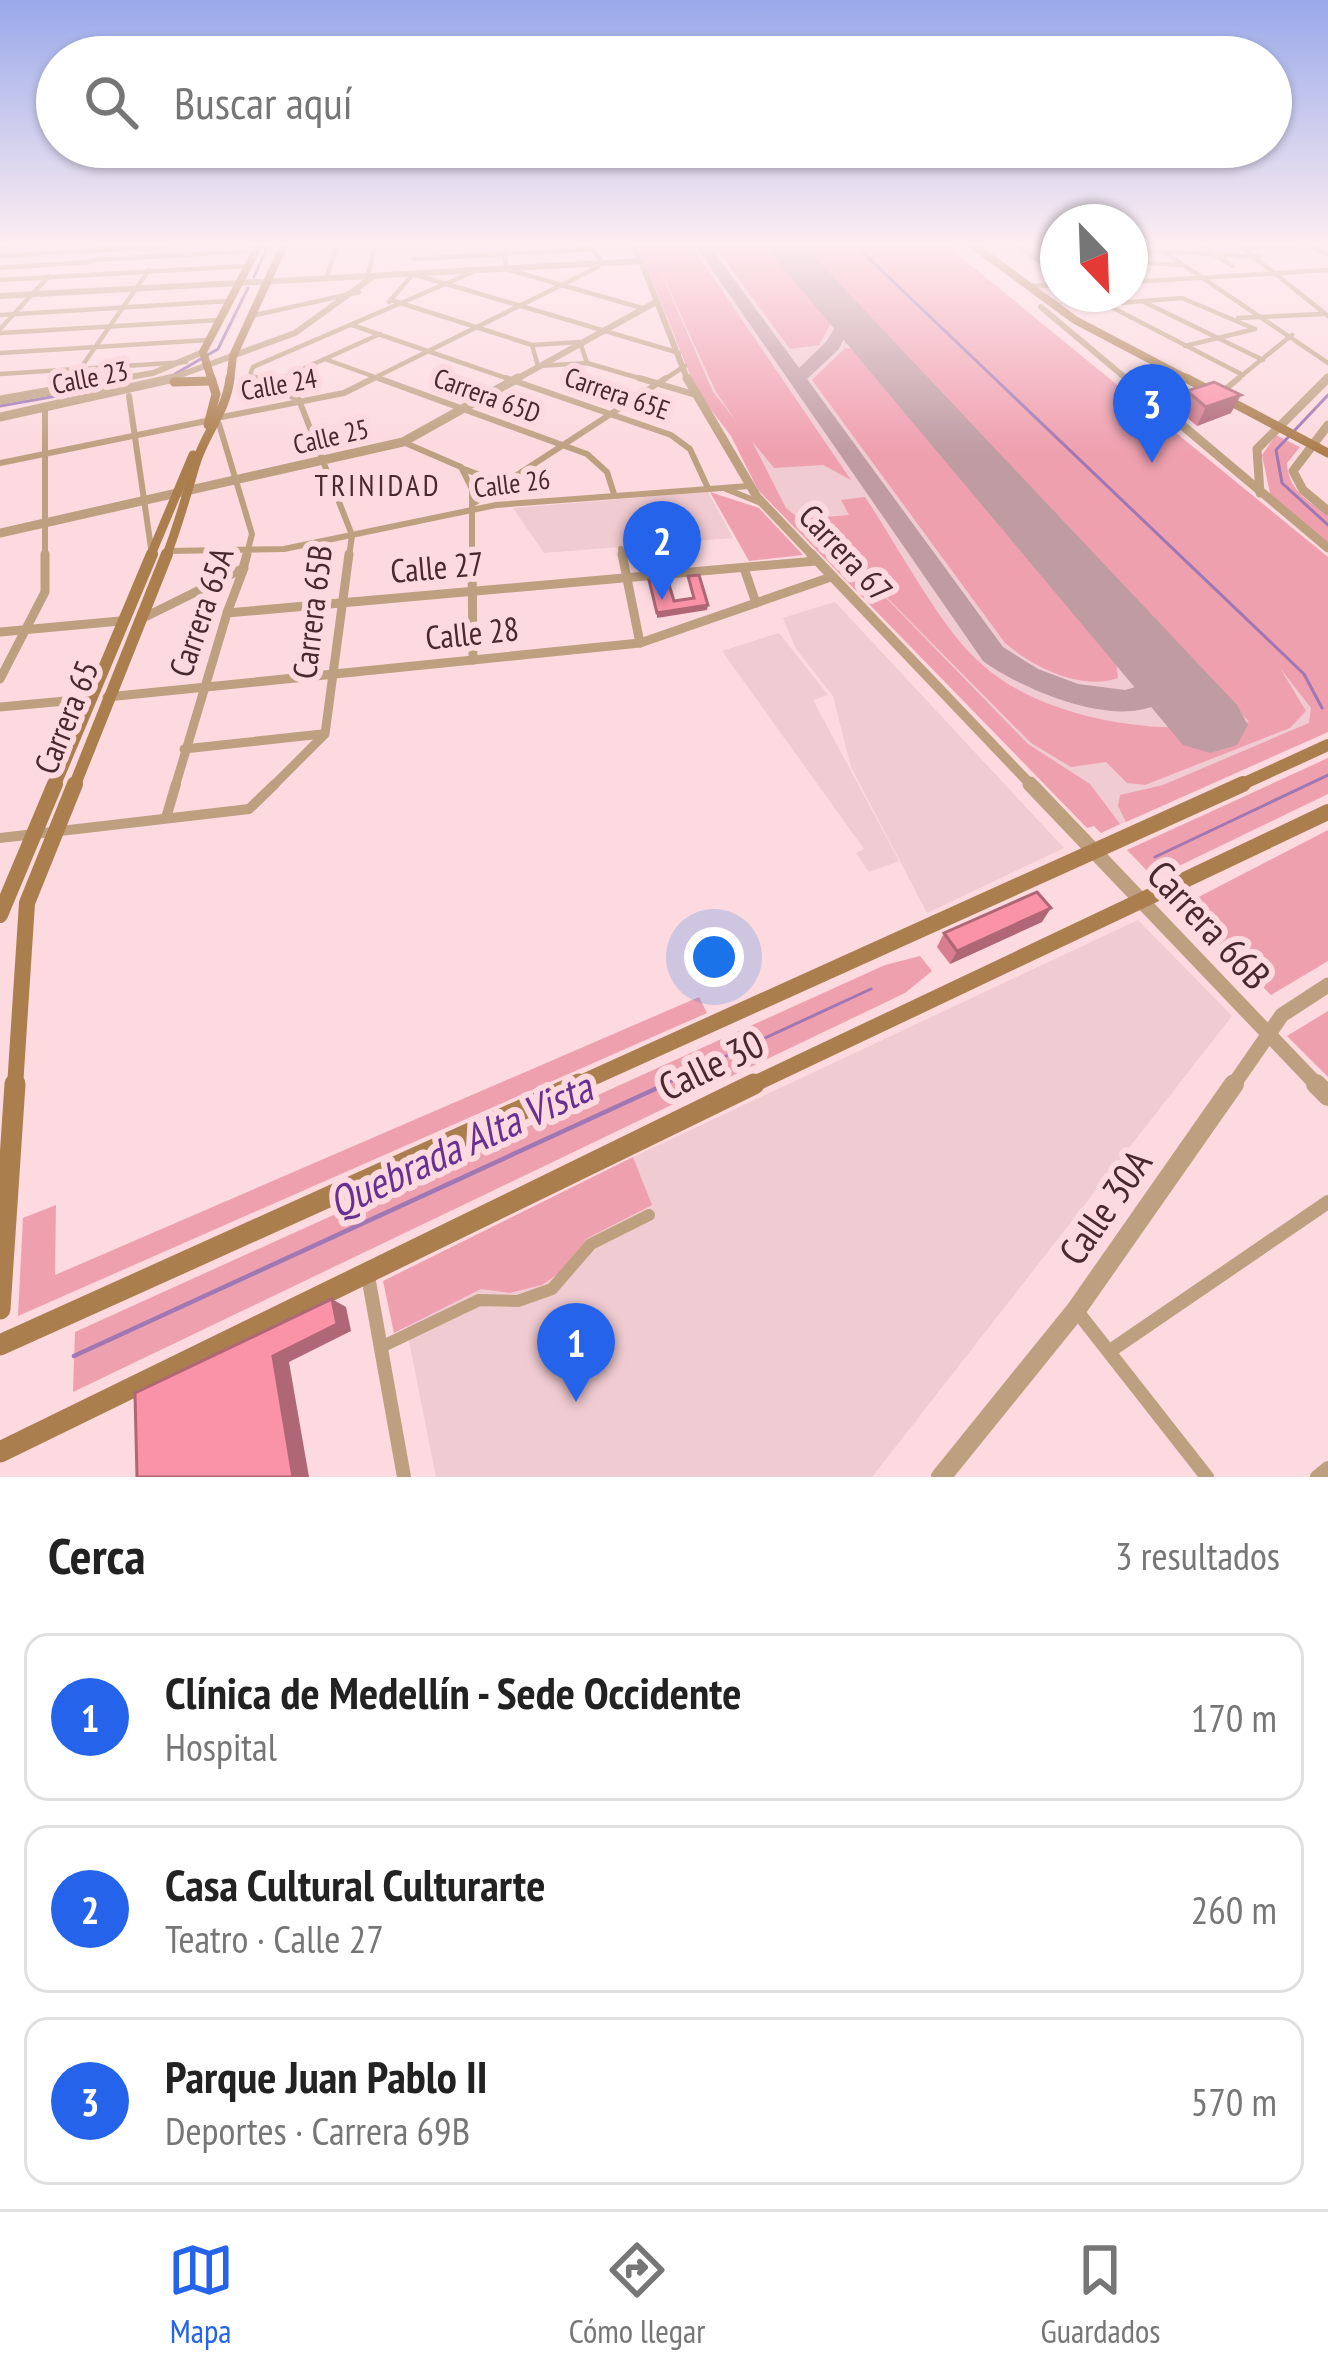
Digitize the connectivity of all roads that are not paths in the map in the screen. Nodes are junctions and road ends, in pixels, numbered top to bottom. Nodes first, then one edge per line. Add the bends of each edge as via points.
1 (16, 314) joint
2 (118, 314) edge
3 (222, 314) edge
4 (259, 314) edge
5 (331, 314) edge
6 (376, 314) edge
7 (435, 314) edge
8 (503, 314) edge
9 (546, 314) edge
10 (631, 314) edge
11 (661, 314) edge
12 (1049, 314) edge
13 (1055, 314) edge
14 (1068, 314) edge
15 (1124, 314) edge
16 (1169, 314) edge
17 (1226, 314) edge
18 (1264, 314) edge
19 (1312, 314) junction
20 (1326, 314) edge
21 (0, 315) edge
22 (250, 316) joint
23 (1267, 316) junction
24 (1238, 318) junction
25 (219, 320) junction
26 (352, 325) junction
27 (1304, 326) dead end
28 (109, 327) junction
29 (476, 327) junction
30 (600, 330) junction
31 (0, 331) edge
32 (380, 334) junction
33 (1292, 335) junction
34 (1220, 339) junction
35 (208, 340) junction
36 (580, 342) junction
37 (532, 345) junction
38 (1185, 346) junction
39 (95, 347) junction
40 (428, 350) junction
41 (679, 352) junction
42 (0, 353) edge
43 (232, 356) junction
44 (325, 359) junction
45 (1263, 360) junction
46 (186, 362) junction
47 (587, 363) junction
48 (1328, 363) edge
49 (206, 364) junction
50 (538, 366) junction
51 (685, 366) junction
52 (80, 369) junction
53 (0, 374) edge
54 (1244, 375) junction
55 (375, 377) junction
56 (1328, 378) edge
57 (513, 380) junction
58 (174, 382) joint
59 (656, 383) junction
60 (266, 386) junction
61 (693, 394) junction
62 (1218, 395) junction
63 (128, 396) dead end
64 (0, 398) edge
65 (299, 400) junction
66 (462, 409) junction
67 (45, 411) dead end
68 (608, 414) junction
69 (0, 417) edge
70 (217, 420) junction
71 (1328, 424) edge
72 (1285, 431) junction
73 (134, 435) junction
74 (403, 442) junction
75 (1313, 442) junction
76 (560, 446) junction
77 (1328, 452) edge
78 (45, 454) junction
79 (322, 460) junction
80 (0, 463) edge
81 (461, 467) junction
82 (236, 479) junction
83 (504, 484) junction
84 (707, 486) junction
85 (749, 486) junction
86 (721, 487) junction
87 (193, 489) junction
88 (175, 493) junction
89 (614, 494) junction
90 (1260, 494) junction
91 (144, 500) junction
92 (763, 503) junction
93 (474, 506) junction
94 (1328, 512) edge
95 (46, 523) junction
96 (0, 533) edge
97 (352, 535) junction
98 (1328, 548) edge
99 (621, 549) dead end
100 (159, 550) junction
101 (250, 550) junction
102 (816, 561) junction
103 (244, 568) junction
104 (744, 568) junction
105 (628, 577) junction
106 (831, 577) junction
107 (473, 591) junction
108 (347, 603) junction
109 (756, 603) junction
110 (227, 613) junction
111 (129, 621) junction
112 (26, 630) junction
113 (0, 632) edge
114 (640, 643) junction
115 (473, 660) junction
116 (336, 674) junction
117 (0, 679) edge
118 (202, 688) junction
119 (107, 697) junction
120 (87, 699) junction
121 (0, 707) edge
122 (325, 734) junction
123 (1328, 745) edge
124 (184, 748) junction
125 (1328, 812) edge
126 (166, 818) junction
127 (51, 832) junction
128 (30, 835) junction
129 (0, 838) edge
130 (1093, 851) junction
131 (1141, 903) junction
132 (0, 915) edge
133 (1328, 985) edge
134 (1268, 1036) junction
135 (1328, 1096) edge
136 (1328, 1202) edge
137 (649, 1215) dead end
138 (368, 1272) junction
139 (0, 1310) edge
140 (1076, 1310) junction
141 (0, 1346) edge
142 (381, 1347) junction
143 (1110, 1351) junction
144 (0, 1453) edge
145 (1328, 1468) edge
146 (404, 1477) edge
147 (941, 1477) edge
148 (1207, 1477) edge
149 (1317, 1477) edge

1 - 21 street
1 - 31 street
2 - 28 street
3 - 25 main road, Carrera 65
4 - 22 street
5 - 43 street, Calle 23
6 - 26 street
7 - 29 street
8 - 29 street, Calle 24
9 - 30 street
10 - 30 street, Calle 25
11 - 41 street, Carrera 67
12 - 90 street
13 - 72 main road
14 - 62 main road
15 - 38 street
16 - 34 street
17 - 24 street
18 - 23 street
19 - 20 street
19 - 23 street
19 - 27 street
22 - 43 main road, Carrera 65
23 - 24 street
23 - 33 street
24 - 34 street via 1255,329
25 - 28 street
25 - 35 main road, Carrera 65
26 - 32 street, Carrera 65E
26 - 60 street via 263,360 250,373
28 - 31 street
28 - 39 street
29 - 37 street
29 - 40 street, Calle 24
30 - 36 street, Calle 25
30 - 41 street
32 - 40 street, Carrera 65E
32 - 44 street
33 - 45 street
33 - 48 street
34 - 38 street
34 - 45 street
35 - 39 street
35 - 49 main road, Carrera 65
36 - 37 street
36 - 47 street
36 - 50 street, Calle 25
37 - 50 street
38 - 54 street
39 - 42 street
39 - 52 street
40 - 55 street, Calle 24
40 - 57 street, Carrera 65E
41 - 51 street, Carrera 67
43 - 49 street, Calle 23
43 - 70 main road, Carrera 65
44 - 55 street, Carrera 65D
44 - 60 street
45 - 54 street
46 - 49 street, Calle 23
46 - 52 street
46 - 64 street, Calle 23
47 - 50 street
47 - 59 street
49 - 58 main road
49 - 70 main road, Carrera 65
50 - 57 street, Calle 25
51 - 59 street
51 - 61 street, Carrera 67
52 - 53 street
54 - 62 street
55 - 65 street, Calle 24 via 336,396
55 - 66 street, Carrera 65D
56 - 72 street
57 - 66 street, Calle 25
57 - 68 street, Carrera 65E
58 - 69 street, Calle 23
59 - 61 street
59 - 68 street
60 - 65 street
61 - 85 street, Carrera 67
62 - 72 main road
63 - 73 street
65 - 70 street, Calle 24
65 - 79 street, Carrera 65B
66 - 74 street, Calle 25
66 - 76 street, Carrera 65D
67 - 78 street
68 - 76 street
68 - 84 street, Carrera 65E via 680,440
70 - 73 street, Calle 24
70 - 82 street, Carrera 65A
70 - 87 main road, Carrera 65
70 - 88 main road, Carrera 65
71 - 75 street
72 - 75 main road
72 - 90 street via 1257,449
73 - 78 street, Calle 24
73 - 91 street
74 - 79 street, Calle 25
74 - 81 street
75 - 77 main road
75 - 94 street via 1294,462 1296,480
76 - 83 street
76 - 89 street, Carrera 65D via 601,463
78 - 80 street, Calle 24
78 - 95 street
79 - 82 street, Calle 25
79 - 97 street, Carrera 65B
81 - 83 street
81 - 93 street
82 - 87 street, Calle 25
82 - 101 street, Carrera 65A
83 - 93 street
84 - 86 street, Calle 26
84 - 89 street, Calle 26
85 - 86 street, Calle 26
85 - 92 street, Carrera 67
86 - 92 street, Calle 26
87 - 88 street, Calle 25
87 - 100 main road, Carrera 65
88 - 91 street, Calle 25
88 - 100 main road, Carrera 65
89 - 93 street, Calle 26
90 - 98 street
91 - 95 street, Calle 25
91 - 100 street
92 - 102 street, Carrera 67
93 - 97 street, Calle 26
93 - 107 street
95 - 96 street, Calle 25
95 - 112 street via 45,592
97 - 101 street, Calle 26
97 - 108 street, Carrera 65B
99 - 105 street
100 - 101 street, Calle 26
100 - 111 main road, Carrera 65
101 - 103 street, Carrera 65A
102 - 104 street, Calle 27
102 - 106 street, Carrera 67
103 - 110 street, Carrera 65A
103 - 111 street
104 - 105 street, Calle 27
104 - 109 street
105 - 107 street, Calle 27
105 - 114 street
106 - 109 street, Calle 28
106 - 130 street, Carrera 67
107 - 108 street, Calle 27
107 - 115 street
108 - 110 street, Calle 27
108 - 116 street, Carrera 65B
109 - 114 street, Calle 28
110 - 118 street, Carrera 65A
111 - 112 street
111 - 119 main road, Carrera 65
111 - 120 main road, Carrera 65
112 - 113 street
112 - 117 street
114 - 115 street, Calle 28
115 - 116 street, Calle 28
116 - 118 street, Calle 28
116 - 122 street, Carrera 65B
118 - 119 street, Calle 28
118 - 124 street, Carrera 65A
119 - 127 main road, Carrera 65
120 - 121 street
120 - 128 main road, Carrera 65
122 - 124 street
122 - 126 street via 250,809
123 - 130 main road, Calle 30
124 - 126 street, Carrera 65A
125 - 131 main road, Calle 30
126 - 127 street
127 - 128 street
127 - 139 main road, Carrera 65 via 20,947
128 - 129 street
128 - 132 main road, Carrera 65
130 - 131 street, Carrera 66B
130 - 141 main road, Calle 30
131 - 134 street, Carrera 66B
131 - 138 main road, Calle 30
133 - 134 street, Calle 30A via 1282,1016
134 - 135 street, Carrera 66B
134 - 140 street, Calle 30A
136 - 143 street
137 - 142 street via 591,1244 544,1292 478,1300
138 - 142 street
138 - 144 main road, Calle 30
140 - 143 street
140 - 147 street, Calle 30A
142 - 146 street
143 - 148 street
145 - 149 street

